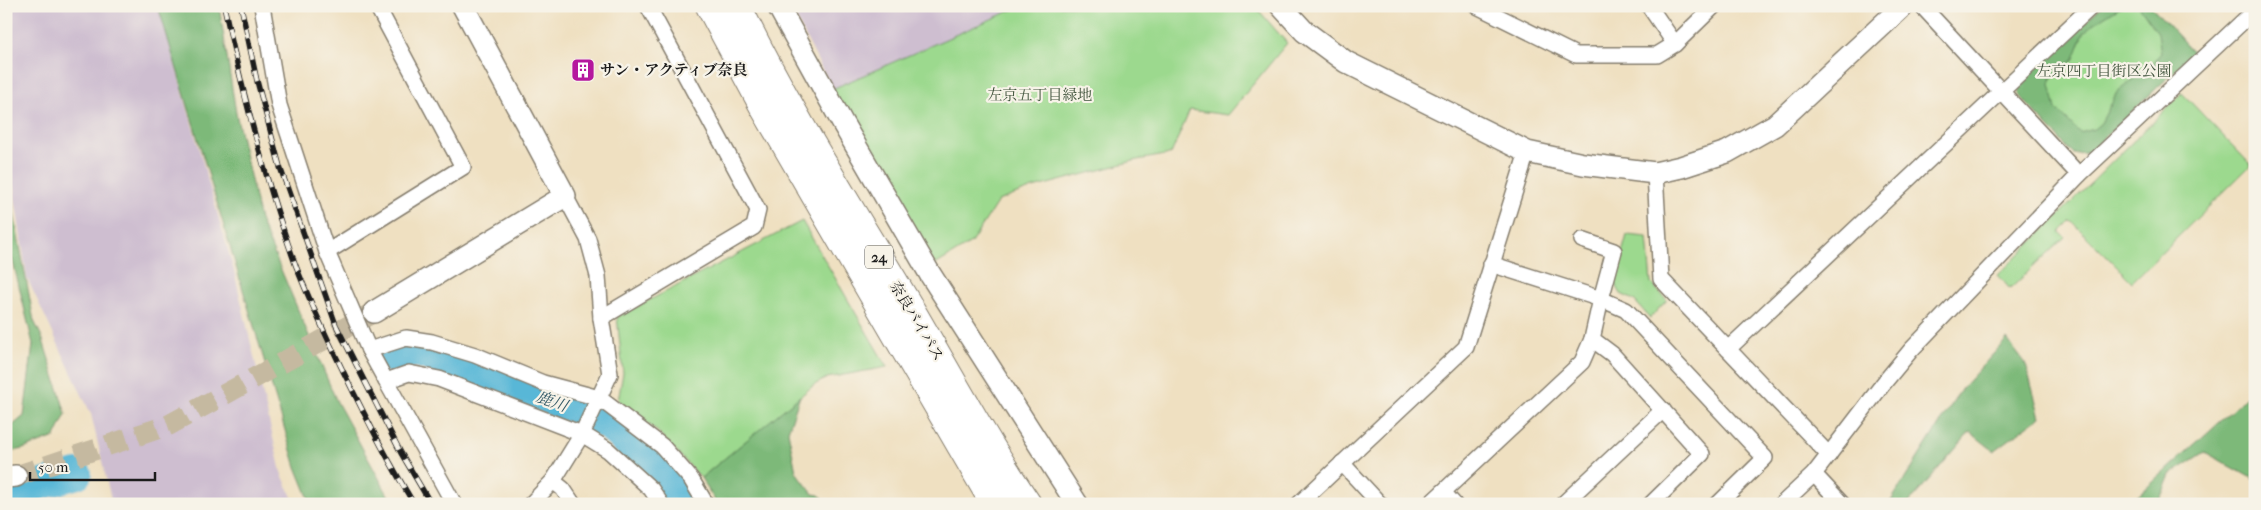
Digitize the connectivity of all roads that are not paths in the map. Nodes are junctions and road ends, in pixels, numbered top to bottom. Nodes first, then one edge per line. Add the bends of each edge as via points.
1 (262, 6) edge
2 (377, 6) edge
3 (463, 6) edge
4 (648, 6) edge
5 (710, 6) edge
6 (737, 6) edge
7 (778, 6) edge
8 (1281, 6) edge
9 (1649, 6) edge
10 (1714, 6) edge
11 (1903, 6) edge
12 (1922, 6) edge
13 (2092, 6) edge
14 (1485, 8) edge
15 (2255, 10) edge
16 (1675, 44) junction
17 (2002, 90) junction
18 (1527, 152) junction
19 (1655, 173) junction
20 (2080, 175) junction
21 (565, 196) junction
22 (1582, 240) dead end
23 (327, 252) junction
24 (1492, 264) junction
25 (1601, 299) junction
26 (374, 312) tunnel mouth
27 (601, 318) junction
28 (1592, 339) junction
29 (1728, 349) junction
30 (369, 350) junction
31 (386, 381) junction
32 (596, 403) junction
33 (1663, 410) junction
34 (584, 430) junction
35 (1829, 456) junction
36 (1342, 463) junction
37 (1814, 474) junction
38 (554, 481) junction
39 (1443, 492) junction
40 (454, 504) edge
41 (531, 504) edge
42 (573, 504) edge
43 (661, 504) edge
44 (706, 504) edge
45 (995, 504) edge
46 (1027, 504) edge
47 (1077, 504) edge
48 (1299, 504) edge
49 (1380, 504) edge
50 (1430, 504) edge
51 (1454, 504) edge
52 (1563, 504) edge
53 (1651, 504) edge
54 (1718, 504) edge
55 (1782, 504) edge
56 (1842, 504) edge

1 - 23 street via 280,106
2 - 23 street via 463,167
3 - 21 street
4 - 27 street via 758,210 754,227
5 - 45 highway, 奈良バイパス / 24 via 764,108
6 - 46 highway, 奈良バイパス / 24 via 824,165 996,459
7 - 47 street via 930,274
8 - 18 street via 1304,31 1346,62
9 - 16 street
10 - 16 street
11 - 19 street via 1776,125 1727,152
12 - 17 street
13 - 17 street
14 - 16 street via 1576,55 1657,54
15 - 20 street
17 - 20 street
17 - 29 street
18 - 19 street via 1583,164
18 - 24 street
19 - 29 street via 1661,279
20 - 35 street via 1911,350
21 - 26 street
21 - 27 street via 588,239 598,276
22 - 25 street via 1614,251
23 - 30 street
24 - 25 street
24 - 36 street via 1466,347
25 - 28 street
25 - 54 street via 1626,310 1765,458
27 - 32 street via 610,374
28 - 33 street via 1612,354
28 - 39 street via 1582,362
29 - 35 street
30 - 31 street
30 - 32 street via 406,338 432,342 475,355
31 - 34 street via 409,373 439,379
31 - 40 street
32 - 34 street
32 - 44 street via 662,446 691,479
33 - 52 street
33 - 53 street via 1702,454
34 - 38 street
34 - 43 street via 651,489
35 - 37 street
36 - 48 street
36 - 49 street
37 - 55 street
37 - 56 street
38 - 41 street
38 - 42 street
39 - 50 street
39 - 51 street

